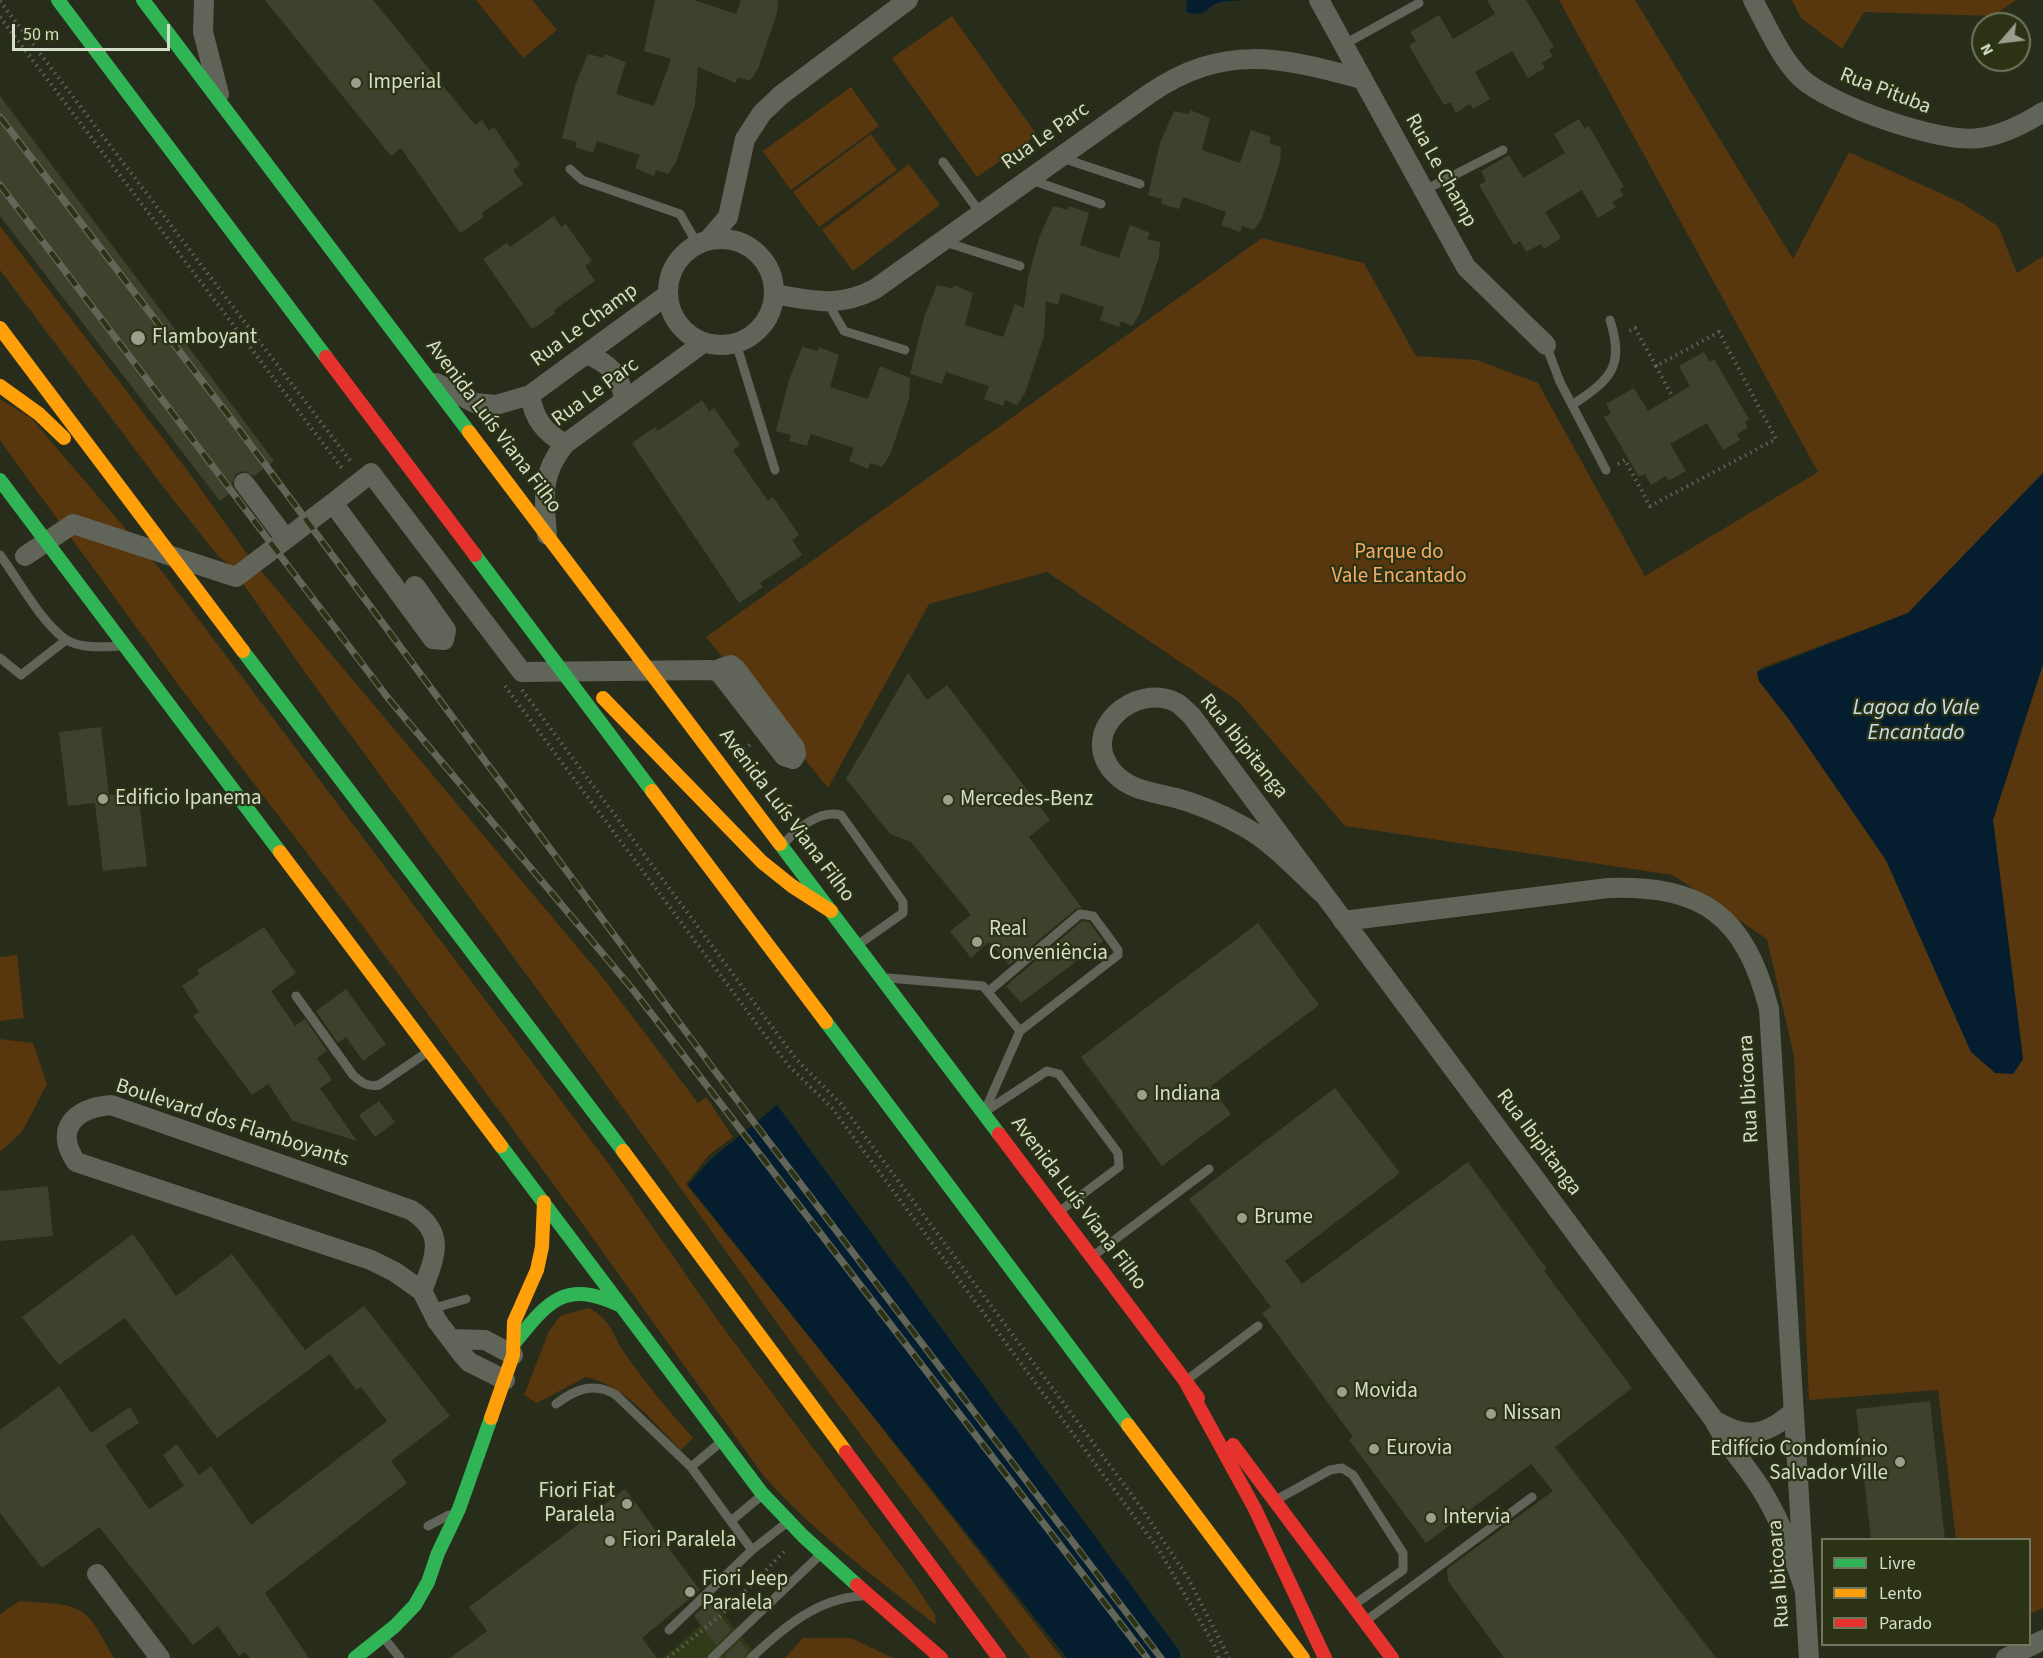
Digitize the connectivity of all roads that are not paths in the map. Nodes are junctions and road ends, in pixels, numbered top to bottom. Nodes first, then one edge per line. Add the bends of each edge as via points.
1 (58, 0) edge
2 (143, 0) edge
3 (204, 0) edge
4 (908, 0) edge
5 (1319, 0) edge
6 (1753, 0) edge
7 (1419, 3) dead end
8 (1343, 45) junction
9 (1362, 79) junction
10 (222, 105) junction
11 (2043, 112) edge
12 (1503, 150) dead end
13 (1060, 157) junction
14 (943, 162) dead end
15 (570, 169) dead end
16 (1029, 179) junction
17 (1140, 184) dead end
18 (1423, 192) junction
19 (1101, 204) dead end
20 (981, 214) junction
21 (942, 241) junction
22 (704, 242) junction
23 (1020, 266) dead end
24 (774, 294) junction
25 (667, 295) junction
26 (828, 303) junction
27 (1610, 320) dead end
28 (0, 328) edge
29 (703, 342) junction
30 (736, 343) junction
31 (1546, 345) joint
32 (905, 350) dead end
33 (586, 354) junction
34 (433, 381) junction
35 (0, 386) edge
36 (530, 395) junction
37 (624, 400) junction
38 (1572, 405) junction
39 (565, 444) junction
40 (775, 470) dead end
41 (1606, 470) road end
42 (0, 480) edge
43 (244, 483) dead end
44 (333, 502) junction
45 (130, 504) junction
46 (548, 535) junction
47 (286, 539) junction
48 (0, 555) edge
49 (25, 556) dead end
50 (495, 583) junction
51 (415, 586) dead end
52 (66, 640) junction
53 (124, 645) junction
54 (0, 658) edge
55 (722, 668) dead end
56 (782, 845) junction
57 (1323, 894) junction
58 (831, 911) junction
59 (1343, 921) junction
60 (857, 945) junction
61 (882, 978) junction
62 (989, 991) junction
63 (296, 996) dead end
64 (1020, 1031) junction
65 (428, 1051) junction
66 (983, 1113) junction
67 (1209, 1169) dead end
68 (544, 1202) junction
69 (1058, 1212) junction
70 (1092, 1257) junction
71 (422, 1291) junction
72 (466, 1299) dead end
73 (619, 1305) junction
74 (431, 1309) junction
75 (1258, 1326) dead end
76 (451, 1338) junction
77 (514, 1348) junction
78 (505, 1380) junction
79 (1185, 1381) junction
80 (556, 1404) dead end
81 (1792, 1412) junction
82 (1714, 1420) junction
83 (722, 1441) junction
84 (691, 1467) junction
85 (763, 1494) junction
86 (1532, 1497) dead end
87 (1274, 1501) junction
88 (459, 1509) junction
89 (731, 1521) junction
90 (787, 1522) junction
91 (428, 1526) dead end
92 (752, 1550) junction
93 (821, 1553) junction
94 (97, 1574) dead end
95 (1805, 1591) junction
96 (872, 1596) junction
97 (1353, 1605) junction
98 (1365, 1621) junction
99 (669, 1630) dead end
100 (383, 1636) junction
101 (2031, 1646) edge
102 (160, 1658) edge
103 (355, 1658) edge
104 (400, 1658) edge
105 (712, 1658) edge
106 (751, 1658) edge
107 (941, 1658) edge
108 (999, 1658) edge
109 (1303, 1658) edge
110 (1326, 1658) edge
111 (1392, 1658) edge
112 (1809, 1658) edge
113 (2006, 1658) edge

1 - 50 main road
2 - 10 main road, Avenida Luís Viana Filho
3 - 10 street via 203,32
4 - 22 street via 762,113 745,139 728,218
5 - 8 street, Rua Le Champ
6 - 11 street, Rua Pituba via 1786,60 1815,90 1833,99 1953,139 1980,139 2006,132
7 - 8 lane
8 - 9 street, Rua Le Champ
9 - 13 street, Rua Le Parc via 1275,60 1219,61 1169,80
9 - 18 street, Rua Le Champ
10 - 34 main road, Avenida Luís Viana Filho
12 - 18 lane
13 - 16 street, Rua Le Parc
13 - 17 lane
14 - 20 lane
15 - 22 lane via 582,180 680,214
16 - 19 lane
16 - 20 street, Rua Le Parc
18 - 31 street, Rua Le Champ via 1466,267
20 - 21 street, Rua Le Parc
21 - 23 lane
21 - 26 street, Rua Le Parc via 875,289 845,302
22 - 24 street via 733,241 755,251 766,263
22 - 25 street via 678,259
24 - 26 street, Rua Le Parc
24 - 30 street via 763,325
25 - 29 street via 675,319 692,337
25 - 33 street, Rua Le Champ
26 - 32 lane via 844,331
27 - 38 lane via 1618,352 1607,380
28 - 45 main road
29 - 30 street
29 - 37 street, Rua Le Parc
30 - 40 lane
31 - 38 lane
33 - 36 street, Rua Le Champ
33 - 37 street via 614,371
34 - 36 street, Rua Le Parc via 475,403 496,405
34 - 46 main road, Avenida Luís Viana Filho
35 - 45 main road via 39,414
36 - 39 street via 544,430
37 - 39 street, Rua Le Parc
38 - 41 lane
39 - 46 street, Rua Le Parc via 548,468 544,484
42 - 53 main road
43 - 47 street
44 - 47 street
44 - 51 street via 433,639 444,640 446,630
44 - 55 street via 365,473 522,672 719,672 784,756 793,759 795,748 736,669 731,665
45 - 108 main road via 543,1042
46 - 56 main road, Avenida Luís Viana Filho
47 - 49 street via 236,577 73,524
48 - 52 lane via 52,628
50 - 58 main road via 762,862
50 - 109 main road
52 - 53 lane via 94,646
52 - 54 lane via 21,675
53 - 65 main road
56 - 58 main road, Avenida Luís Viana Filho
56 - 60 lane via 811,821 828,814 840,815 904,907 903,913
57 - 57 street, Rua Ibipitanga via 1191,715 1177,703 1139,701 1121,709 1107,722 1102,738 1104,755 1112,771 1126,784 1210,810 1242,825
57 - 59 street, Rua Ibipitanga
58 - 60 main road, Avenida Luís Viana Filho
59 - 81 street, Rua Ibicoara via 1643,887 1680,894 1710,907 1730,924 1760,974 1769,1009
59 - 82 street, Rua Ibipitanga
60 - 61 main road, Avenida Luís Viana Filho
61 - 62 lane via 976,984
61 - 66 main road, Avenida Luís Viana Filho
62 - 64 lane
62 - 64 lane via 1080,914 1093,916 1118,955
63 - 65 lane via 361,1083 379,1085
64 - 66 lane
65 - 68 main road
66 - 69 main road, Avenida Luís Viana Filho
66 - 69 lane via 1047,1071 1059,1074 1120,1160 1119,1167
67 - 70 lane
68 - 73 main road
68 - 77 main road via 542,1247 537,1270 514,1322
69 - 70 main road, Avenida Luís Viana Filho
70 - 79 main road, Avenida Luís Viana Filho
71 - 71 street, Boulevard dos Flamboyants via 371,1260 76,1162 66,1147 67,1131 78,1115 94,1106 111,1105 411,1210 432,1227 436,1241
71 - 74 street, Boulevard dos Flamboyants
72 - 74 lane
73 - 77 main road via 582,1290 567,1293 542,1309
73 - 83 main road
74 - 76 street, Boulevard dos Flamboyants
75 - 79 lane
76 - 77 street via 485,1340
76 - 78 street, Boulevard dos Flamboyants via 469,1362
77 - 78 main road
78 - 88 main road
79 - 87 main road, Avenida Luís Viana Filho
79 - 110 main road via 1255,1509
80 - 84 lane via 584,1389 606,1388
81 - 82 street, Rua Ibipitanga via 1766,1431 1749,1434 1732,1431
81 - 95 street, Rua Ibicoara
82 - 95 street, Rua Ibipitanga via 1777,1516
83 - 84 lane
83 - 85 main road
84 - 89 lane
85 - 89 lane
85 - 90 main road
86 - 98 lane
87 - 97 main road, Avenida Luís Viana Filho
87 - 97 lane via 1330,1470 1342,1468 1353,1475 1405,1561 1403,1570
88 - 91 lane
88 - 100 main road via 415,1605
89 - 92 lane
90 - 92 lane
90 - 93 main road
92 - 99 lane
93 - 96 main road
93 - 105 lane
94 - 102 street
95 - 112 street, Rua Ibicoara
96 - 106 lane via 849,1597 806,1613
96 - 107 main road
97 - 98 main road, Avenida Luís Viana Filho
98 - 111 main road, Avenida Luís Viana Filho
100 - 103 main road
100 - 104 lane
101 - 113 street

